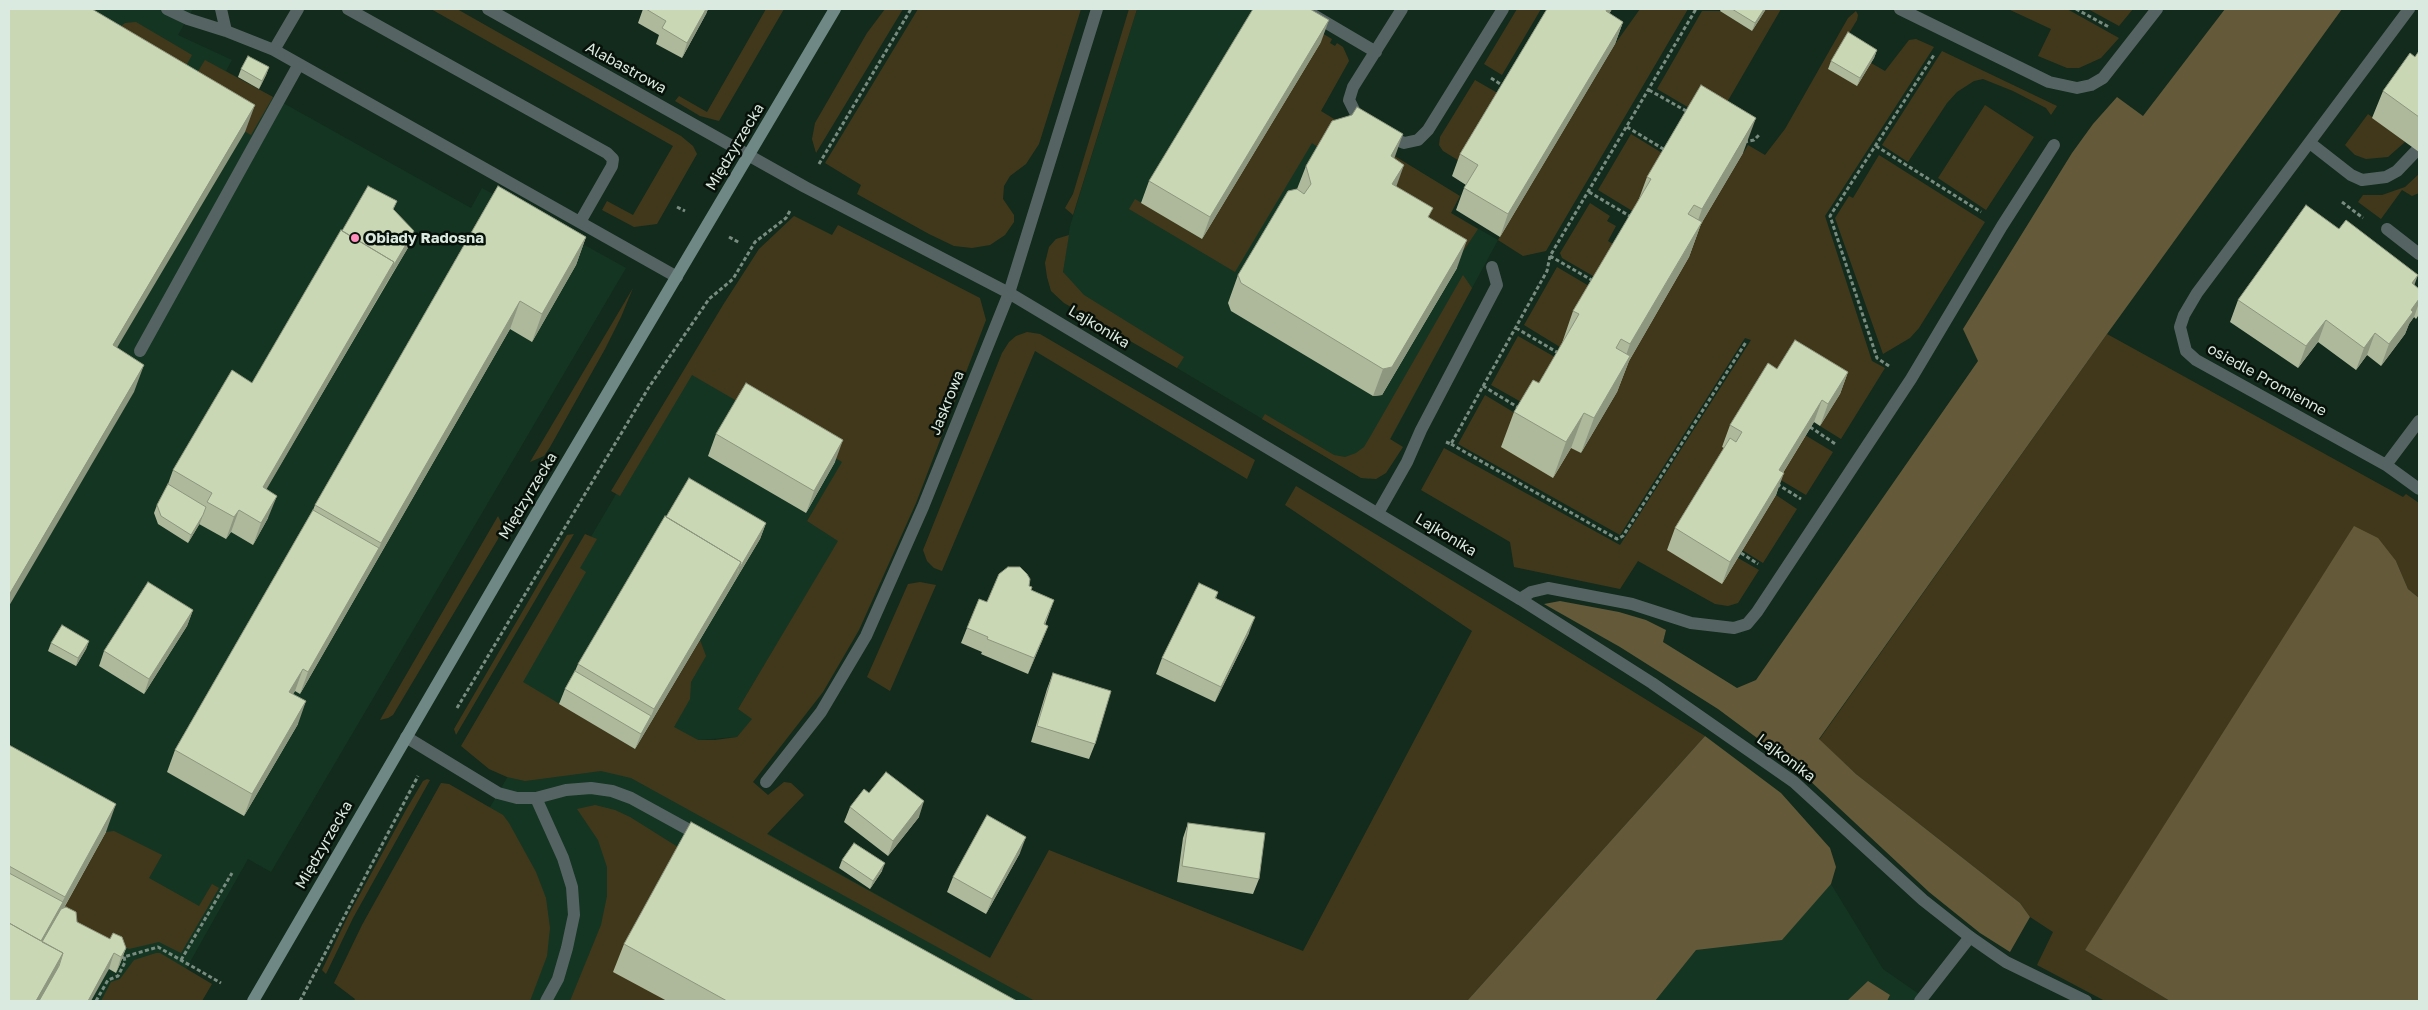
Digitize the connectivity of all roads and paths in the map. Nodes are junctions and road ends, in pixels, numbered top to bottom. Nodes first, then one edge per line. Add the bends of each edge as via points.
1 (167, 9) edge
2 (221, 9) edge
3 (298, 9) edge
4 (348, 9) edge
5 (488, 9) edge
6 (835, 9) edge
7 (911, 9) edge
8 (1098, 9) edge
9 (1304, 9) edge
10 (1402, 9) edge
11 (1503, 9) edge
12 (1696, 9) edge
13 (1900, 9) edge
14 (2076, 9) edge
15 (2158, 9) edge
16 (2409, 9) edge
17 (226, 31) junction
18 (1947, 32) junction
19 (2134, 41) junction
20 (274, 50) junction
21 (1376, 52) junction
22 (299, 64) junction
23 (1649, 90) junction
24 (1690, 113) edge
25 (1627, 127) junction
26 (1760, 134) dead end
27 (1738, 141) edge
28 (2310, 143) junction
29 (2054, 145) dead end
30 (1876, 146) junction
31 (2417, 150) edge
32 (1669, 152) edge
33 (749, 156) junction
34 (805, 187) junction
35 (1589, 192) junction
36 (2334, 196) dead end
37 (1635, 219) edge
38 (580, 222) junction
39 (2002, 226) junction
40 (2387, 229) joint
41 (2419, 254) edge
42 (1550, 256) junction
43 (1492, 267) dead end
44 (677, 277) junction
45 (1598, 284) edge
46 (1009, 293) junction
47 (1516, 328) junction
48 (1746, 342) dead end
49 (140, 351) dead end
50 (1563, 356) edge
51 (1911, 379) junction
52 (1483, 386) junction
53 (1521, 409) edge
54 (2419, 421) edge
55 (1422, 430) junction
56 (1451, 444) junction
57 (2386, 465) junction
58 (2419, 489) edge
59 (1378, 513) junction
60 (1520, 598) junction
61 (456, 710) dead end
62 (406, 738) junction
63 (430, 752) junction
64 (766, 782) dead end
65 (536, 798) junction
66 (709, 841) edge
67 (232, 873) dead end
68 (1970, 937) junction
69 (124, 956) junction
70 (118, 958) edge
71 (181, 960) junction
72 (221, 983) dead end
73 (96, 1001) edge
74 (253, 1001) edge
75 (300, 1001) edge
76 (546, 1001) edge
77 (1920, 1001) edge
78 (2086, 1001) edge

1 - 17 street
2 - 17 street
3 - 20 street
4 - 38 street via 607,153 613,159 612,166
5 - 33 street, Alabastrowa
6 - 33 main road, Międzyrzecka
7 - 34 path
8 - 46 street, Jaskrowa
9 - 21 street
10 - 21 street
11 - 21 street via 1428,130 1418,140 1404,143 1393,140 1361,120 1349,100 1353,87
12 - 23 path
13 - 18 street
14 - 19 path
15 - 19 street
16 - 28 street, osiedle Promienne
17 - 20 street
18 - 19 street via 2049,82 2077,88 2103,78
18 - 30 path
20 - 22 street
22 - 38 street
22 - 49 street
23 - 24 path
23 - 25 path
25 - 32 path
25 - 35 path
26 - 27 path via 1754,140
28 - 31 street via 2362,180 2386,177 2397,171
28 - 57 street, osiedle Promienne via 2197,293 2184,315 2180,327 2181,340 2186,351 2196,360
29 - 39 street
30 - 39 path
30 - 51 path via 1830,216 1877,358
33 - 34 street, Lajkonika
33 - 44 main road, Międzyrzecka
34 - 46 street, Lajkonika
34 - 61 path via 786,218 755,242 733,279 709,299 649,387
35 - 37 path
35 - 42 path
36 - 40 path via 2373,226
38 - 44 street
39 - 51 street
40 - 41 street
42 - 45 path
42 - 47 path via 1547,271
43 - 55 street via 1497,285
44 - 62 main road, Międzyrzecka
46 - 59 street, Lajkonika
46 - 64 street, Jaskrowa via 923,506 866,636 821,712
47 - 50 path
47 - 52 path
48 - 56 path via 1623,536 1617,539
51 - 60 street via 1747,624 1734,628 1691,623 1632,604 1548,588
52 - 53 path
52 - 56 path
54 - 57 street
55 - 56 path
55 - 59 street
57 - 58 street, osiedle Promienne
59 - 60 street, Lajkonika
60 - 68 street, Lajkonika via 1652,683 1794,782 1923,900
62 - 63 street
62 - 74 main road, Międzyrzecka
63 - 65 street via 498,793
63 - 75 path
65 - 66 street via 566,790 612,791
65 - 76 street via 563,858 572,887 574,915 558,979
67 - 71 path
68 - 77 street
68 - 78 street, Lajkonika via 2006,962
69 - 70 path
69 - 71 path via 158,947
69 - 73 path via 125,962 118,976 108,980
71 - 72 path

